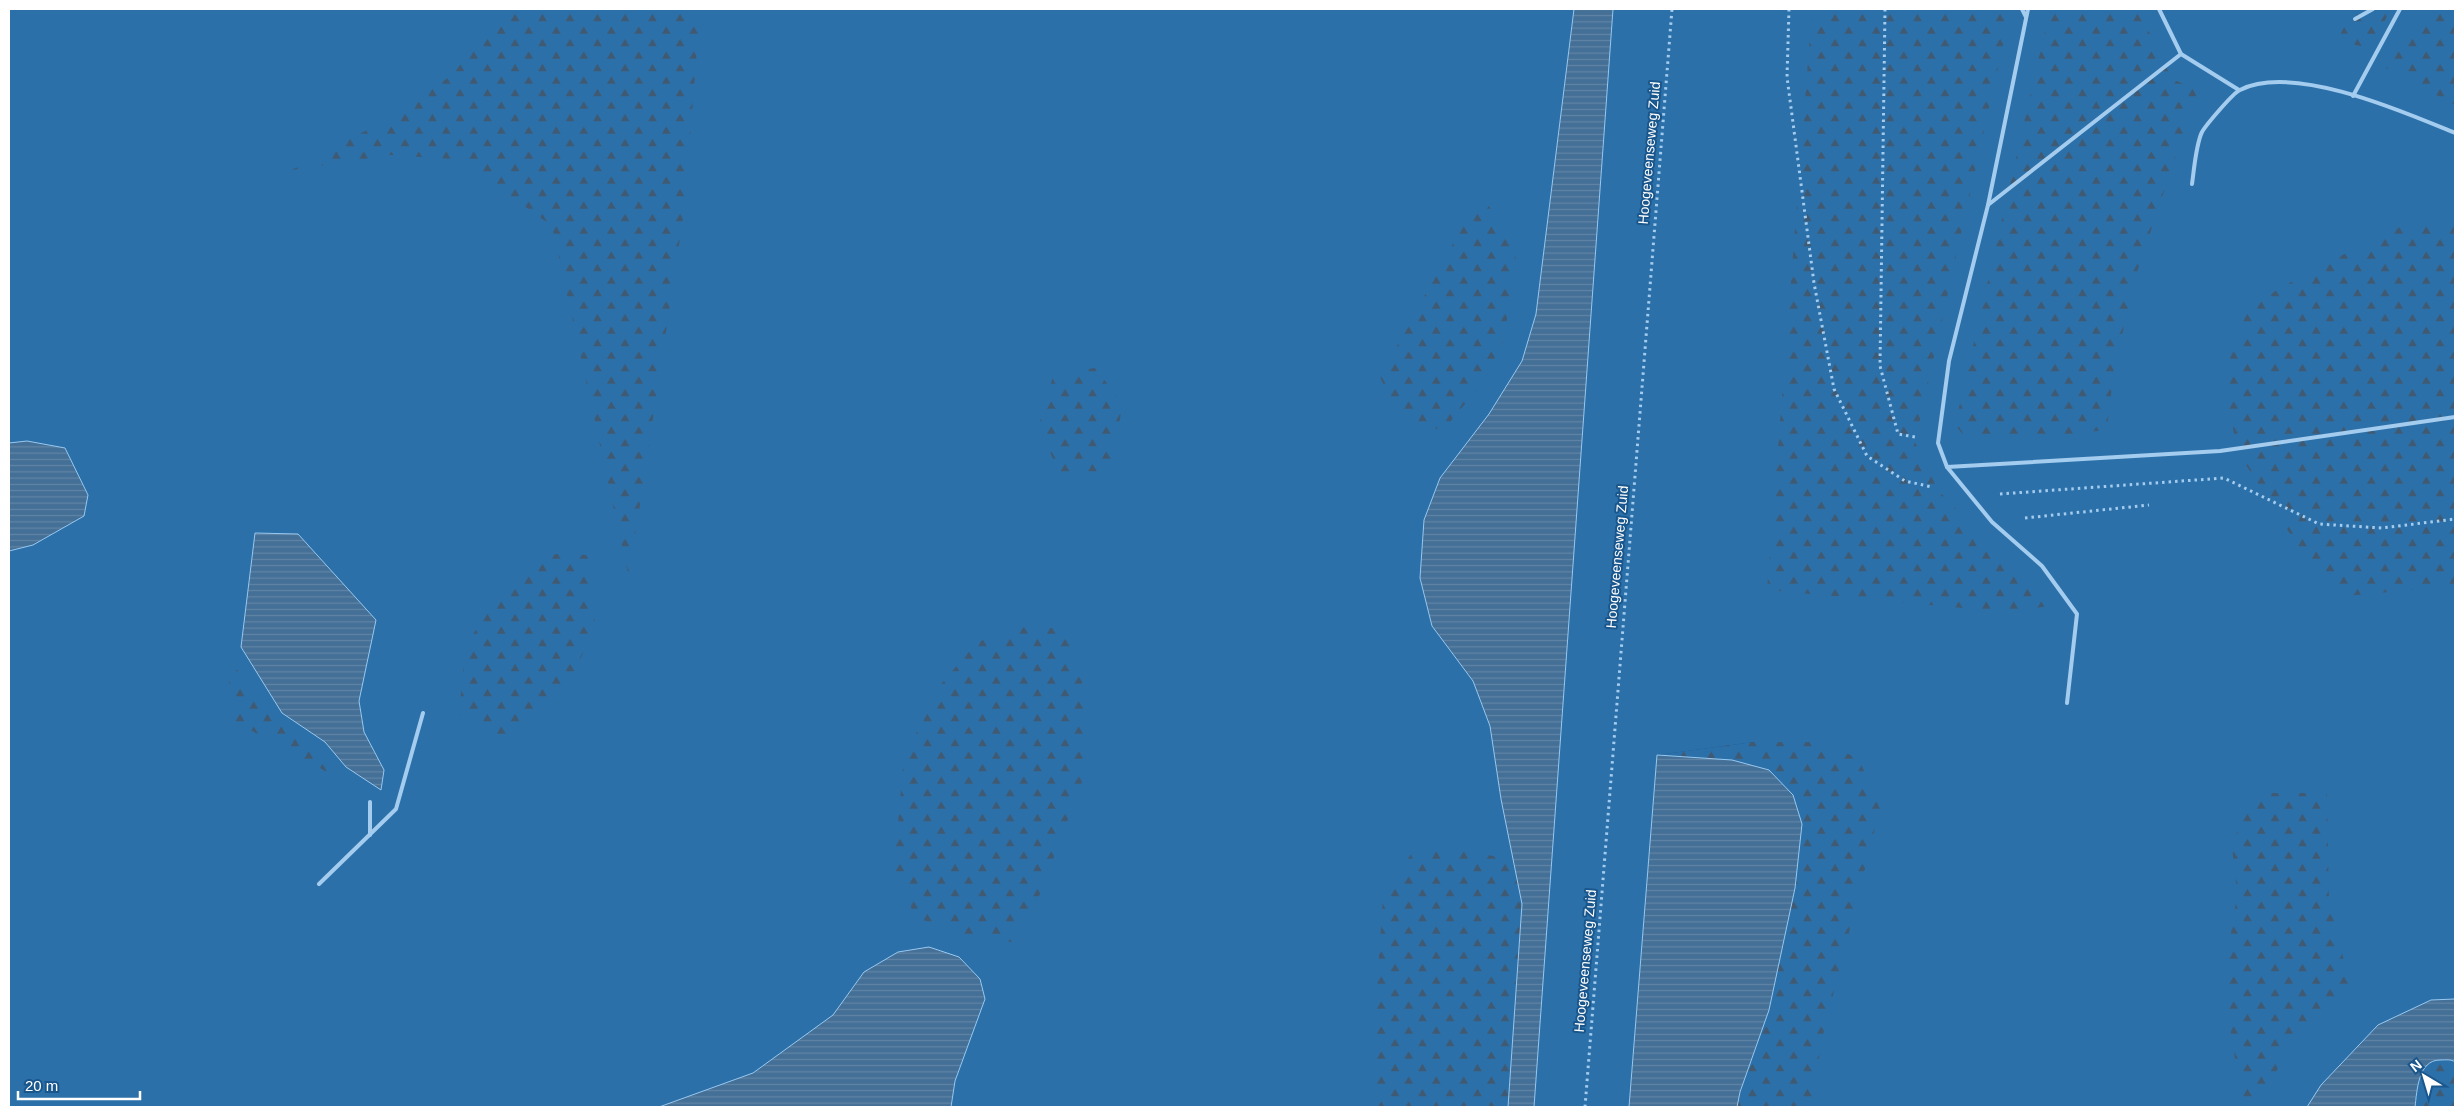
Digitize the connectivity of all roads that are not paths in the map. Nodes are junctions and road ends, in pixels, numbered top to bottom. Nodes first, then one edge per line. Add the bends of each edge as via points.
1 (2022, 9) edge
2 (2028, 9) edge
3 (2159, 9) edge
4 (2373, 9) edge
5 (2400, 9) edge
6 (2026, 17) junction
7 (2355, 19) dead end
8 (2181, 54) junction
9 (2239, 90) junction
10 (2354, 96) junction
11 (2455, 133) edge
12 (2192, 184) dead end
13 (1988, 205) junction
14 (2455, 417) edge
15 (1947, 467) junction
16 (2068, 703) dead end
17 (423, 713) dead end
18 (370, 802) dead end
19 (370, 834) junction
20 (319, 884) dead end

1 - 6 lane
2 - 6 lane
3 - 8 lane
4 - 7 lane
5 - 10 lane
6 - 13 lane
8 - 9 lane
8 - 13 lane
9 - 10 lane via 2270,81 2317,85
9 - 12 lane via 2202,132
10 - 11 lane
13 - 15 lane via 1949,361 1938,443
14 - 15 lane via 2220,451
15 - 16 lane via 1992,522 2042,566 2077,614
17 - 19 lane via 396,809
18 - 19 lane
19 - 20 lane

